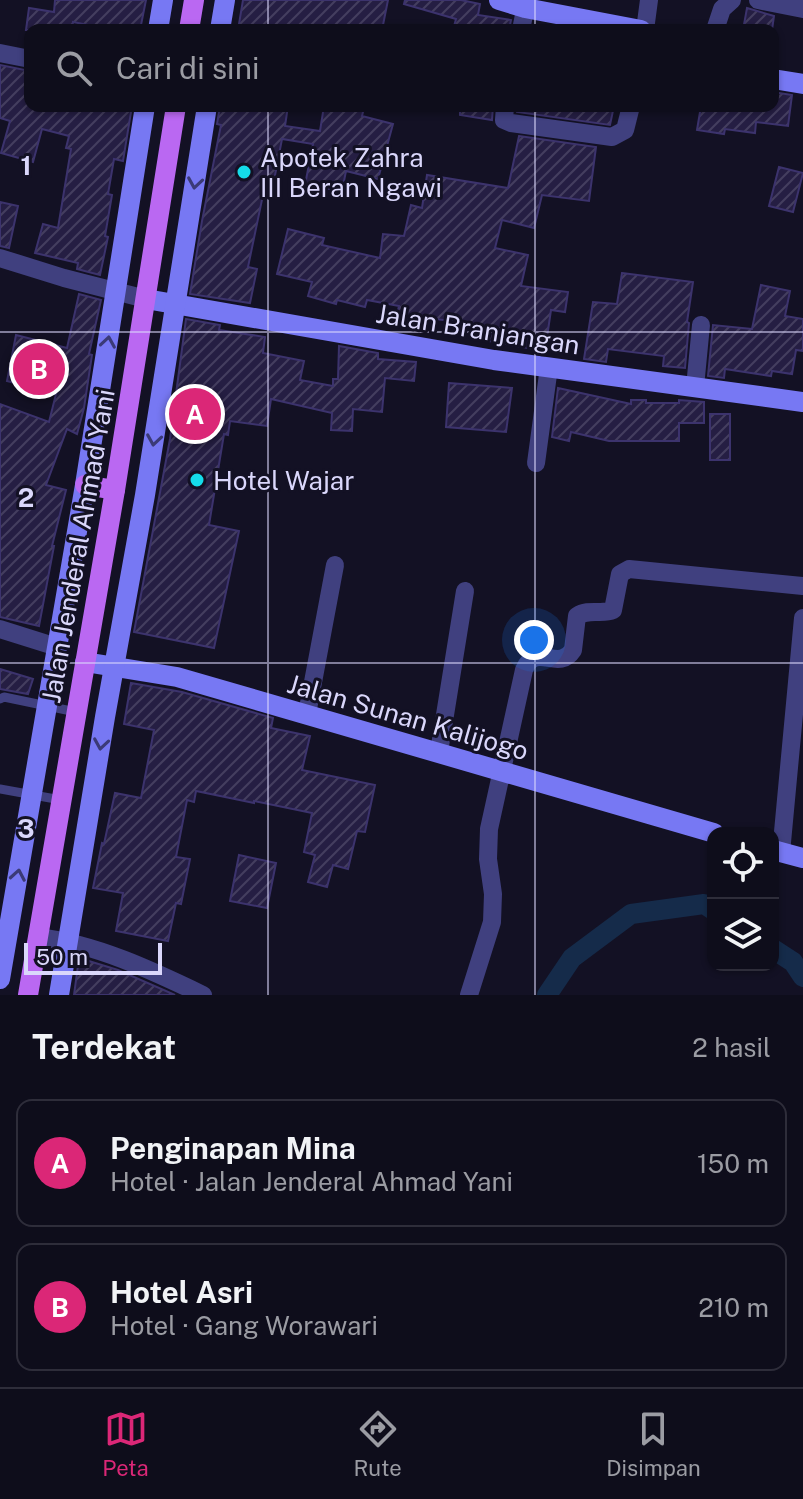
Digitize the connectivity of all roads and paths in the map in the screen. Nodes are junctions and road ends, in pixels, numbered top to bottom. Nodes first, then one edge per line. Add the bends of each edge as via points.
1 (163, 0) edge
2 (194, 0) edge
3 (225, 0) edge
4 (499, 0) edge
5 (649, 0) edge
6 (732, 0) edge
7 (758, 0) edge
8 (526, 4) edge
9 (803, 9) edge
10 (159, 24) edge
11 (190, 24) edge
12 (221, 24) edge
13 (522, 24) edge
14 (616, 24) edge
15 (644, 24) edge
16 (717, 24) edge
17 (0, 53) edge
18 (24, 58) edge
19 (779, 80) edge
20 (803, 84) edge
21 (144, 112) edge
22 (175, 112) edge
23 (206, 112) edge
24 (504, 112) edge
25 (630, 112) edge
26 (0, 258) edge
27 (116, 292) junction
28 (146, 299) junction
29 (177, 305) junction
30 (701, 325) dead end
31 (549, 367) junction
32 (695, 387) junction
33 (803, 402) edge
34 (536, 463) dead end
35 (85, 485) junction
36 (115, 490) junction
37 (335, 565) dead end
38 (803, 586) edge
39 (465, 591) dead end
40 (803, 618) edge
41 (0, 629) edge
42 (57, 647) junction
43 (85, 662) junction
44 (115, 667) junction
45 (0, 699) edge
46 (46, 706) junction
47 (76, 712) junction
48 (307, 714) junction
49 (439, 752) junction
50 (502, 772) junction
51 (0, 789) edge
52 (31, 795) junction
53 (61, 800) junction
54 (707, 831) edge
55 (779, 833) edge
56 (779, 852) edge
57 (803, 858) edge
58 (38, 937) junction
59 (68, 941) junction
60 (0, 979) edge
61 (28, 995) edge
62 (59, 995) edge
63 (203, 995) edge
64 (469, 995) edge

1 - 10 street
2 - 11 main road
3 - 12 street
4 - 8 street
5 - 15 street
6 - 16 street
7 - 9 street
8 - 13 street
8 - 14 street
17 - 18 street
19 - 20 street
21 - 27 street
22 - 28 main road, Jalan Jenderal Ahmad Yani
23 -> 29 street
24 - 25 street via 511,123 612,137 625,130
26 - 27 street
27 - 28 street
35 -> 27 street
28 - 29 street, Jalan Branjangan
28 - 36 main road, Jalan Jenderal Ahmad Yani
29 - 31 street, Jalan Branjangan
29 -> 44 street
30 - 32 street
31 - 32 street, Jalan Branjangan
31 - 34 street
32 - 33 street, Jalan Branjangan
35 - 36 main road
35 - 42 street
36 - 43 main road, Jalan Jenderal Ahmad Yani
37 - 48 street
38 - 50 street via 623,571 610,613 577,616 570,655 529,660
39 - 49 street
40 - 55 street
41 - 42 street
42 - 46 street
43 - 44 street, Jalan Sunan Kalijogo
43 - 47 main road, Jalan Jenderal Ahmad Yani
44 - 48 street, Jalan Sunan Kalijogo via 177,677
44 -> 59 street
45 - 46 lane
46 - 47 lane
46 - 52 street
47 - 53 main road, Jalan Jenderal Ahmad Yani
48 - 49 street, Jalan Sunan Kalijogo
49 - 50 street, Jalan Sunan Kalijogo
50 - 54 street, Jalan Sunan Kalijogo
50 - 64 street via 489,829 492,922
51 - 52 lane
52 - 53 lane
60 -> 52 street
53 - 58 main road, Jalan Jenderal Ahmad Yani
56 - 57 street
58 - 59 street
58 - 61 main road, Jalan Jenderal Ahmad Yani
59 - 62 street
59 - 63 street

